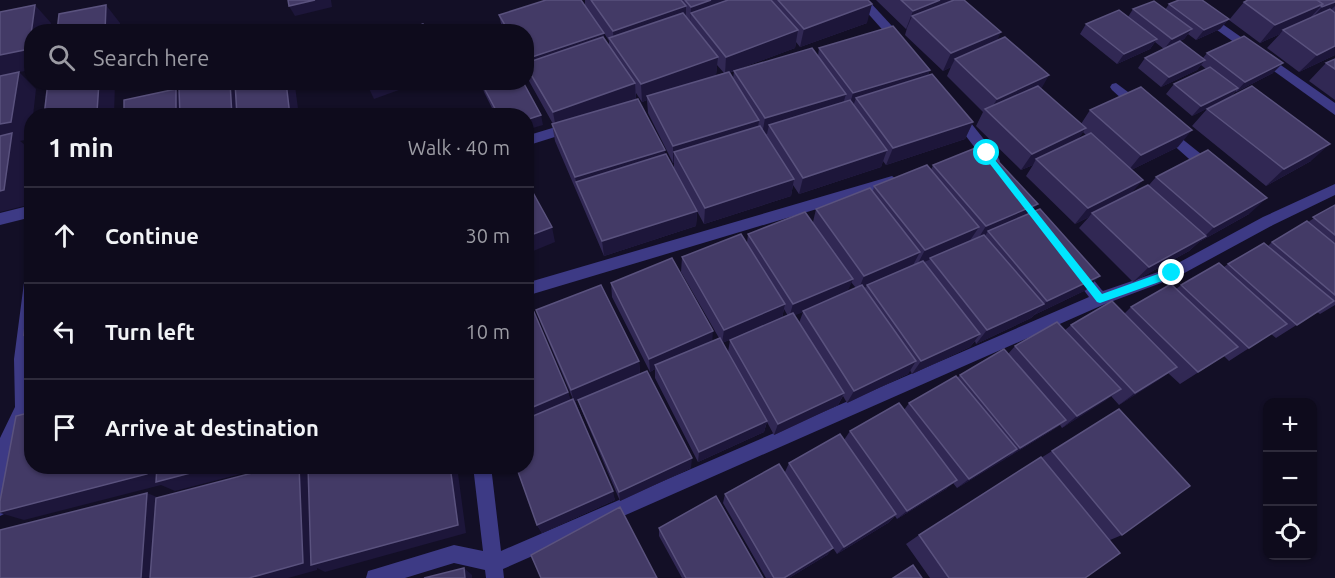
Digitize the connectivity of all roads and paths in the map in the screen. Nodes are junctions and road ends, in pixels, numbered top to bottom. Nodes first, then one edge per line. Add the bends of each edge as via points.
1 (862, 0) edge
2 (537, 18) edge
3 (519, 24) edge
4 (1221, 27) edge
5 (905, 49) edge
6 (1116, 87) dead end
7 (950, 106) edge
8 (1335, 110) edge
9 (583, 124) edge
10 (534, 139) edge
11 (1000, 171) edge
12 (908, 176) edge
13 (1224, 182) edge
14 (1335, 189) edge
15 (24, 213) edge
16 (0, 219) edge
17 (1068, 261) edge
18 (534, 288) edge
19 (1100, 299) junction
20 (24, 342) edge
21 (24, 378) edge
22 (24, 411) edge
23 (483, 474) edge
24 (0, 507) edge
25 (495, 571) edge
26 (375, 578) edge

1 - 5 street via 885,32
2 - 3 street
4 - 8 street
6 - 13 street
7 - 11 street via 981,154
9 - 10 street
12 - 18 street
14 - 19 street via 1264,217 1172,273
15 - 16 street
17 - 19 street
19 - 25 street
20 - 21 street
22 - 24 street via 6,444
23 - 25 street
25 - 26 street via 454,554

